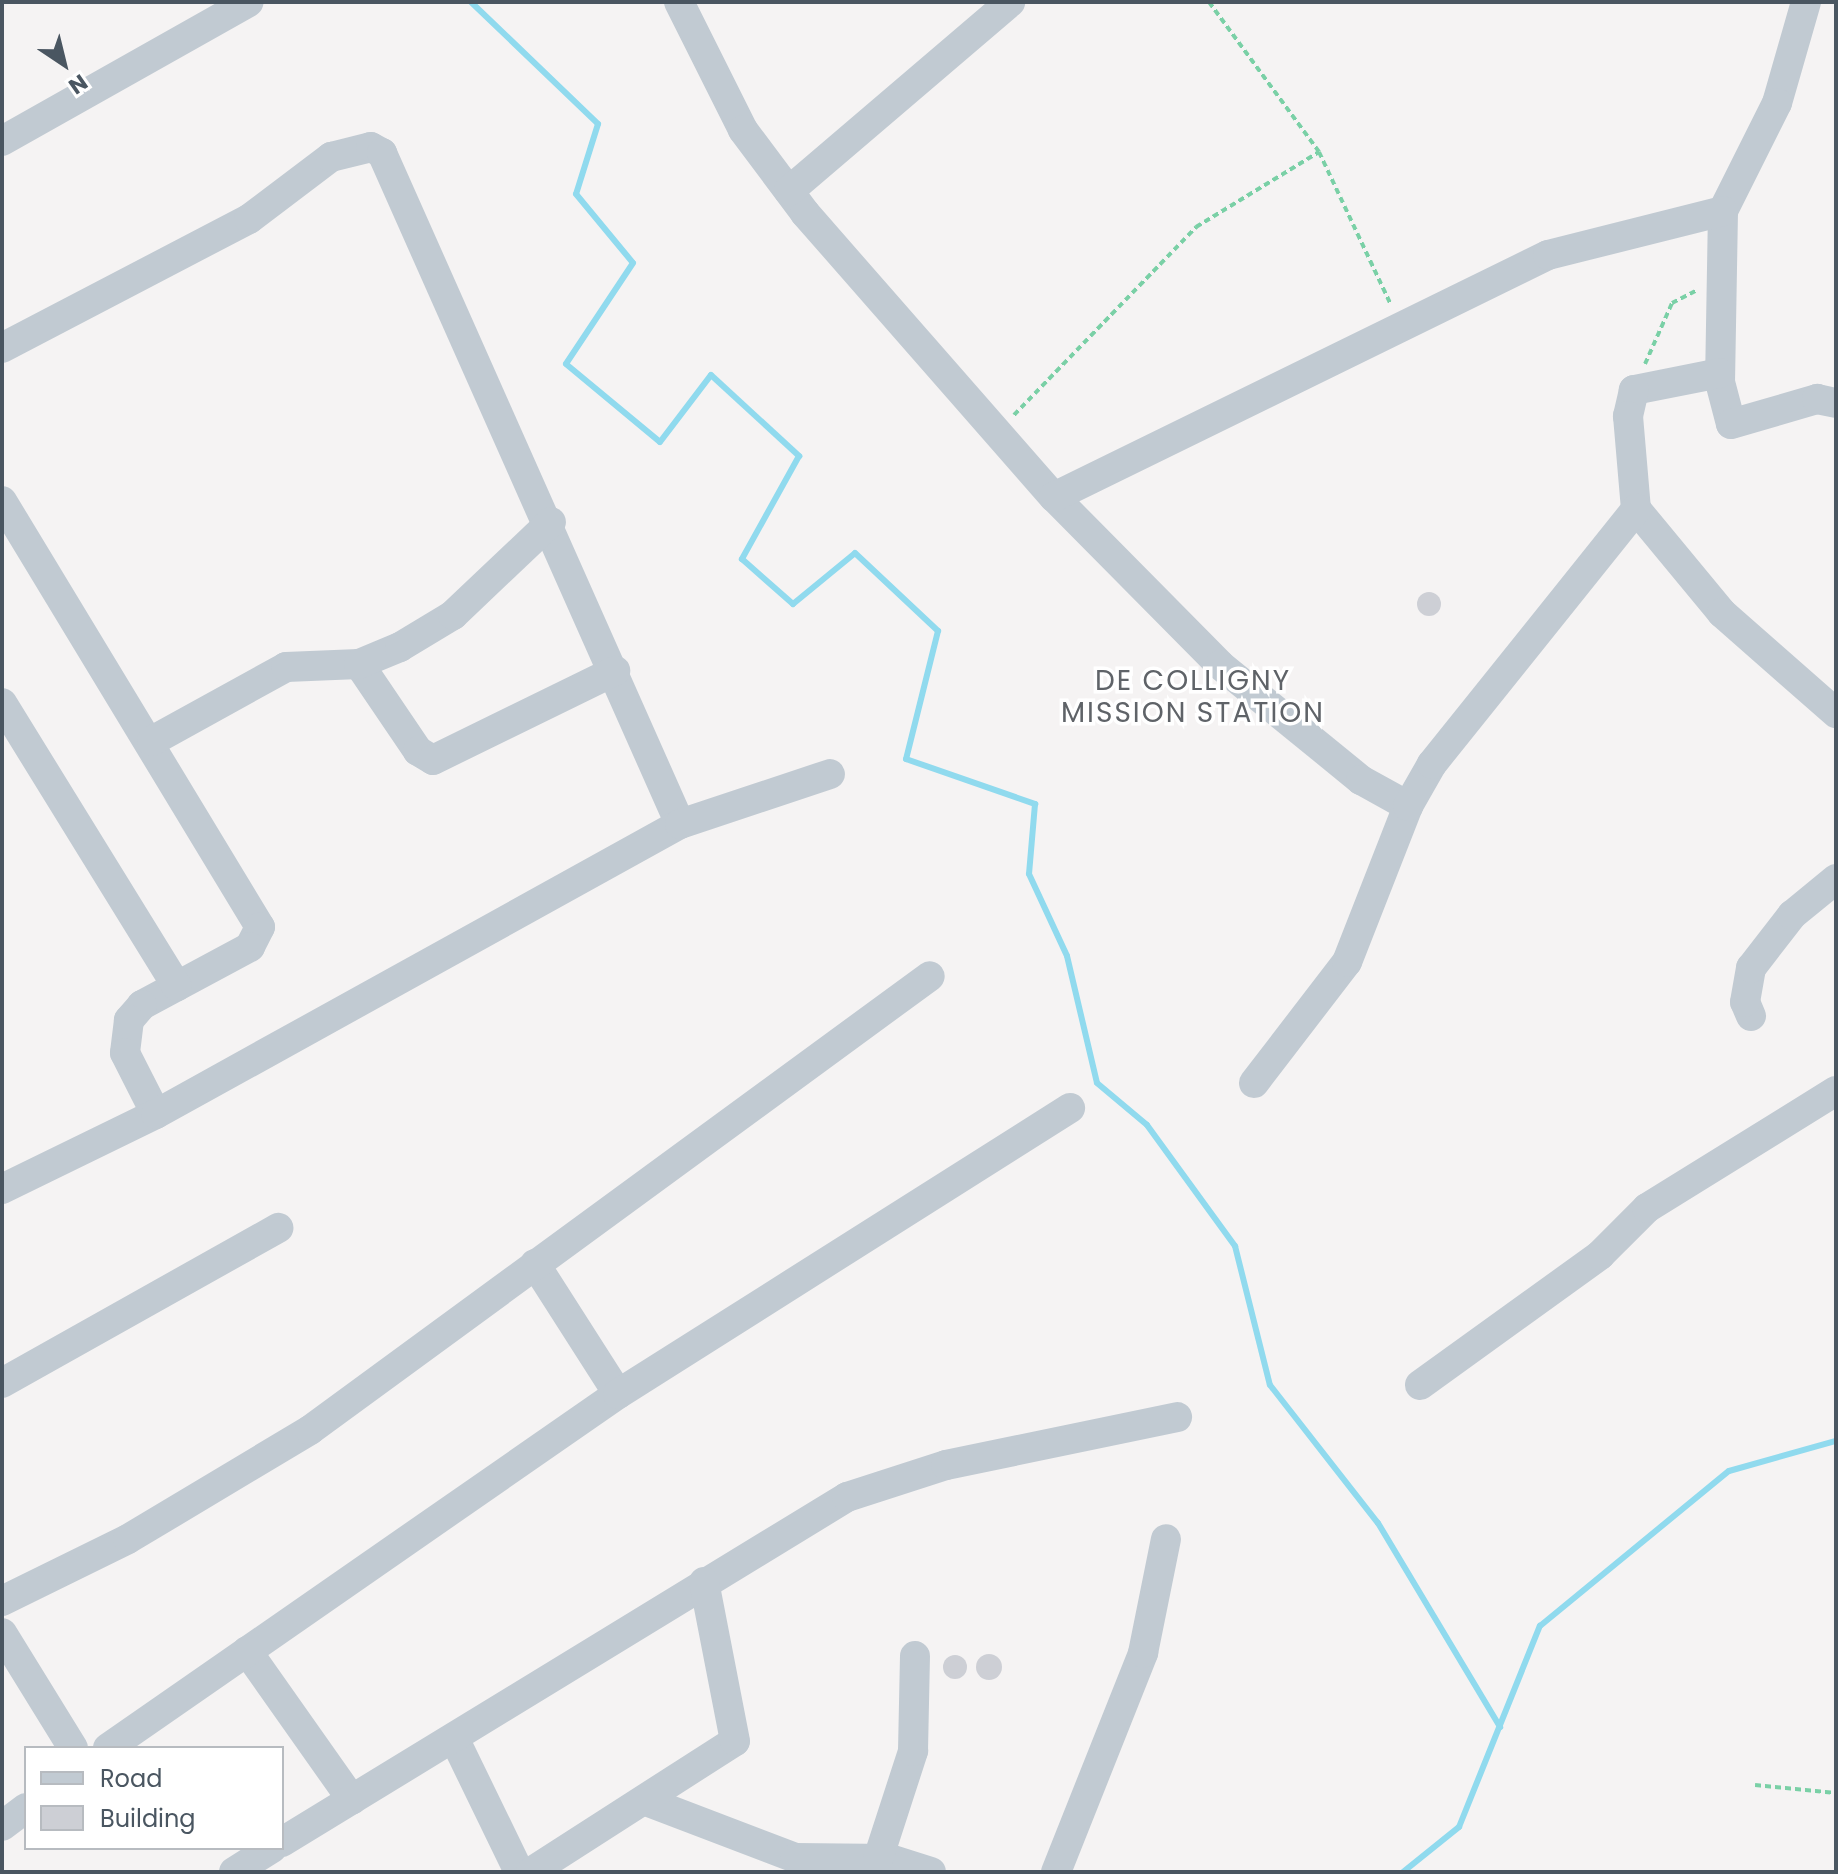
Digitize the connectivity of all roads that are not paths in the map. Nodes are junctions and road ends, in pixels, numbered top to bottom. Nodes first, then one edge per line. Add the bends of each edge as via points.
1 (249, 2) edge
2 (679, 2) edge
3 (1010, 2) edge
4 (1806, 2) edge
5 (2, 141) edge
6 (789, 191) junction
7 (1723, 211) junction
8 (2, 348) edge
9 (1720, 373) junction
10 (1836, 403) edge
11 (1054, 497) junction
12 (2, 501) edge
13 (1636, 509) junction
14 (551, 522) junction
15 (359, 664) junction
16 (615, 671) junction
17 (2, 703) edge
18 (1836, 713) edge
19 (152, 741) junction
20 (830, 774) dead end
21 (1408, 806) junction
22 (680, 824) junction
23 (1836, 879) edge
24 (930, 976) dead end
25 (177, 986) junction
26 (1751, 1016) dead end
27 (1254, 1083) dead end
28 (1836, 1091) edge
29 (1070, 1108) dead end
30 (156, 1114) junction
31 (2, 1189) edge
32 (278, 1228) dead end
33 (535, 1264) junction
34 (2, 1383) edge
35 (1420, 1385) dead end
36 (618, 1394) junction
37 (1177, 1417) dead end
38 (1166, 1539) dead end
39 (704, 1582) junction
40 (2, 1601) edge
41 (2, 1633) edge
42 (247, 1651) junction
43 (915, 1656) dead end
44 (454, 1738) junction
45 (72, 1746) edge
46 (111, 1746) edge
47 (352, 1800) junction
48 (646, 1801) junction
49 (24, 1810) edge
50 (2, 1826) edge
51 (284, 1841) edge
52 (269, 1850) edge
53 (878, 1859) junction
54 (816, 1866) edge
55 (234, 1872) edge
56 (519, 1872) edge
57 (531, 1872) edge
58 (931, 1872) edge
59 (1056, 1872) edge

1 - 5 street
2 - 6 street via 743,130
3 - 6 street via 808,167
4 - 7 street via 1777,103
6 - 11 street
7 - 9 street
7 - 11 street via 1548,255
8 - 14 street via 249,219 331,157 375,148 388,161
9 - 10 street via 1723,411 1731,424 1817,399
9 - 13 street via 1634,390 1628,416
11 - 21 street via 1220,665 1361,780
12 - 19 street
13 - 18 street via 1722,613
13 - 21 street via 1432,764
14 - 15 street via 439,625
14 - 16 street
15 - 16 street via 418,751 433,760
15 - 19 street via 286,667 236,688
16 - 22 street
17 - 25 street
19 - 25 street via 260,927 250,947
20 - 22 street
21 - 27 street via 1347,962
22 - 30 street
23 - 26 street via 1800,907 1751,968 1745,1002
24 - 33 street
25 - 30 street via 142,1005 123,1035
28 - 35 street via 1647,1208 1600,1255
29 - 36 street
30 - 31 street
32 - 34 street
33 - 36 street
33 - 40 street via 310,1430 128,1539
36 - 42 street
37 - 39 street via 946,1465 870,1489 797,1523
38 - 59 street via 1152,1625 1114,1739
39 - 44 street
39 - 48 street via 735,1741
41 - 45 street
42 - 46 street
42 - 47 street
43 - 53 street via 913,1751
44 - 47 street
44 - 56 street
47 - 51 street
48 - 54 street
48 - 57 street
49 - 50 street
52 - 55 street
53 - 54 street
53 - 58 street

